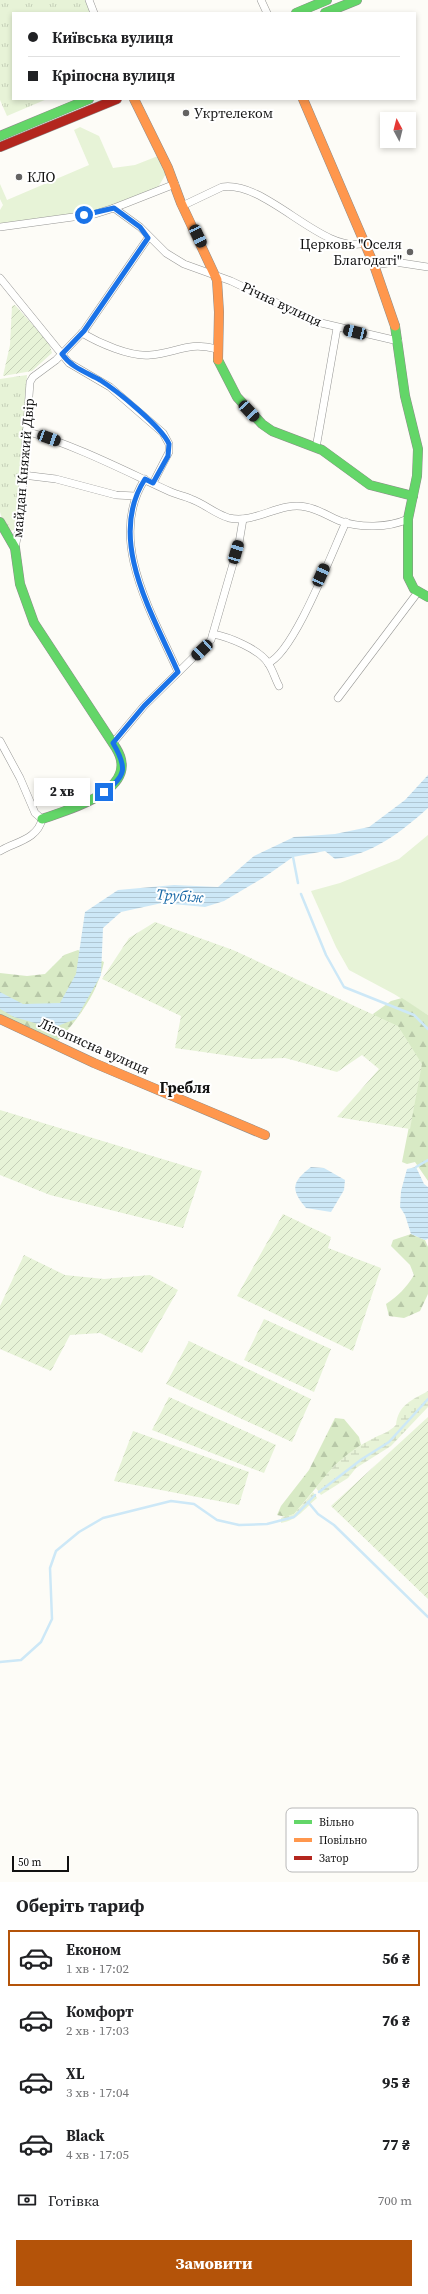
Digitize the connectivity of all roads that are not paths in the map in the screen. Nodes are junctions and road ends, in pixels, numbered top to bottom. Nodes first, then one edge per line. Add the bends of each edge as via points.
1 (89, 0) edge
2 (261, 0) edge
3 (327, 0) edge
4 (357, 0) edge
5 (94, 12) edge
6 (267, 12) edge
7 (298, 12) edge
8 (327, 12) edge
9 (87, 100) edge
10 (114, 100) edge
11 (134, 100) edge
12 (303, 100) edge
13 (0, 136) edge
14 (0, 147) edge
15 (175, 184) junction
16 (182, 206) junction
17 (114, 208) junction
18 (0, 227) edge
19 (148, 238) junction
20 (365, 243) junction
21 (374, 265) junction
22 (428, 266) edge
23 (215, 274) junction
24 (0, 278) edge
25 (337, 328) junction
26 (82, 333) junction
27 (398, 341) junction
28 (217, 349) junction
29 (62, 354) junction
30 (26, 431) junction
31 (316, 448) junction
32 (23, 475) junction
33 (145, 479) junction
34 (153, 483) junction
35 (135, 496) junction
36 (413, 496) junction
37 (243, 519) junction
38 (408, 519) junction
39 (0, 522) edge
40 (346, 522) junction
41 (15, 548) junction
42 (418, 592) junction
43 (428, 597) edge
44 (214, 634) junction
45 (268, 663) junction
46 (178, 672) junction
47 (279, 686) dead end
48 (338, 698) dead end
49 (0, 741) edge
50 (113, 743) junction
51 (42, 819) junction
52 (0, 851) edge
53 (0, 1019) edge
54 (265, 1135) dead end

1 - 5 street
2 - 6 street
3 - 7 street
4 - 8 street
9 - 13 street
10 - 14 street
11 - 15 street
12 - 20 street
15 - 16 street
15 - 17 street
16 - 20 street via 222,187 229,187 265,198 340,242 349,245
16 - 23 street
17 - 18 street via 95,214
17 - 19 street, Річна вулиця via 140,227
19 - 23 street, Річна вулиця via 174,259
19 - 26 street, майдан Княжий Двір
20 - 21 street
21 - 22 street via 395,262
21 - 27 street via 394,319
23 - 25 street, Річна вулиця via 308,318
23 - 28 street via 219,298
24 - 29 street
25 - 27 street, Річна вулиця
25 - 31 street
26 - 28 street via 106,345 144,355 192,346
26 - 29 street, майдан Княжий Двір
27 - 36 street via 406,396 418,444 418,466
28 - 31 street via 218,362 230,385 262,424 272,431
29 - 30 street, майдан Княжий Двір via 32,380
29 - 34 street via 72,365 113,390 165,436 169,444 168,456
30 - 32 street, майдан Княжий Двір
30 - 33 street via 81,450
31 - 36 street via 370,485
32 - 35 street via 56,479 116,495
32 - 41 street, майдан Княжий Двір via 20,523
33 - 34 street
33 - 35 street
34 - 37 street via 197,501 222,516
35 - 46 street via 131,520 132,555 152,617
36 - 38 street
37 - 40 street via 297,506 312,508
37 - 44 street
38 - 40 street via 385,526
38 - 42 street via 408,577 411,586
39 - 41 street
40 - 45 street via 291,640 283,653
41 - 50 street via 20,584 34,623
42 - 43 street
42 - 48 street
44 - 45 street via 236,641
44 - 46 street via 202,650
45 - 47 street
46 - 50 street via 144,706
49 - 51 street via 33,808
50 - 51 street via 123,762 123,771 119,779 95,797
51 - 52 street via 40,828 33,834
53 - 54 street, Літописна вулиця via 94,1063

